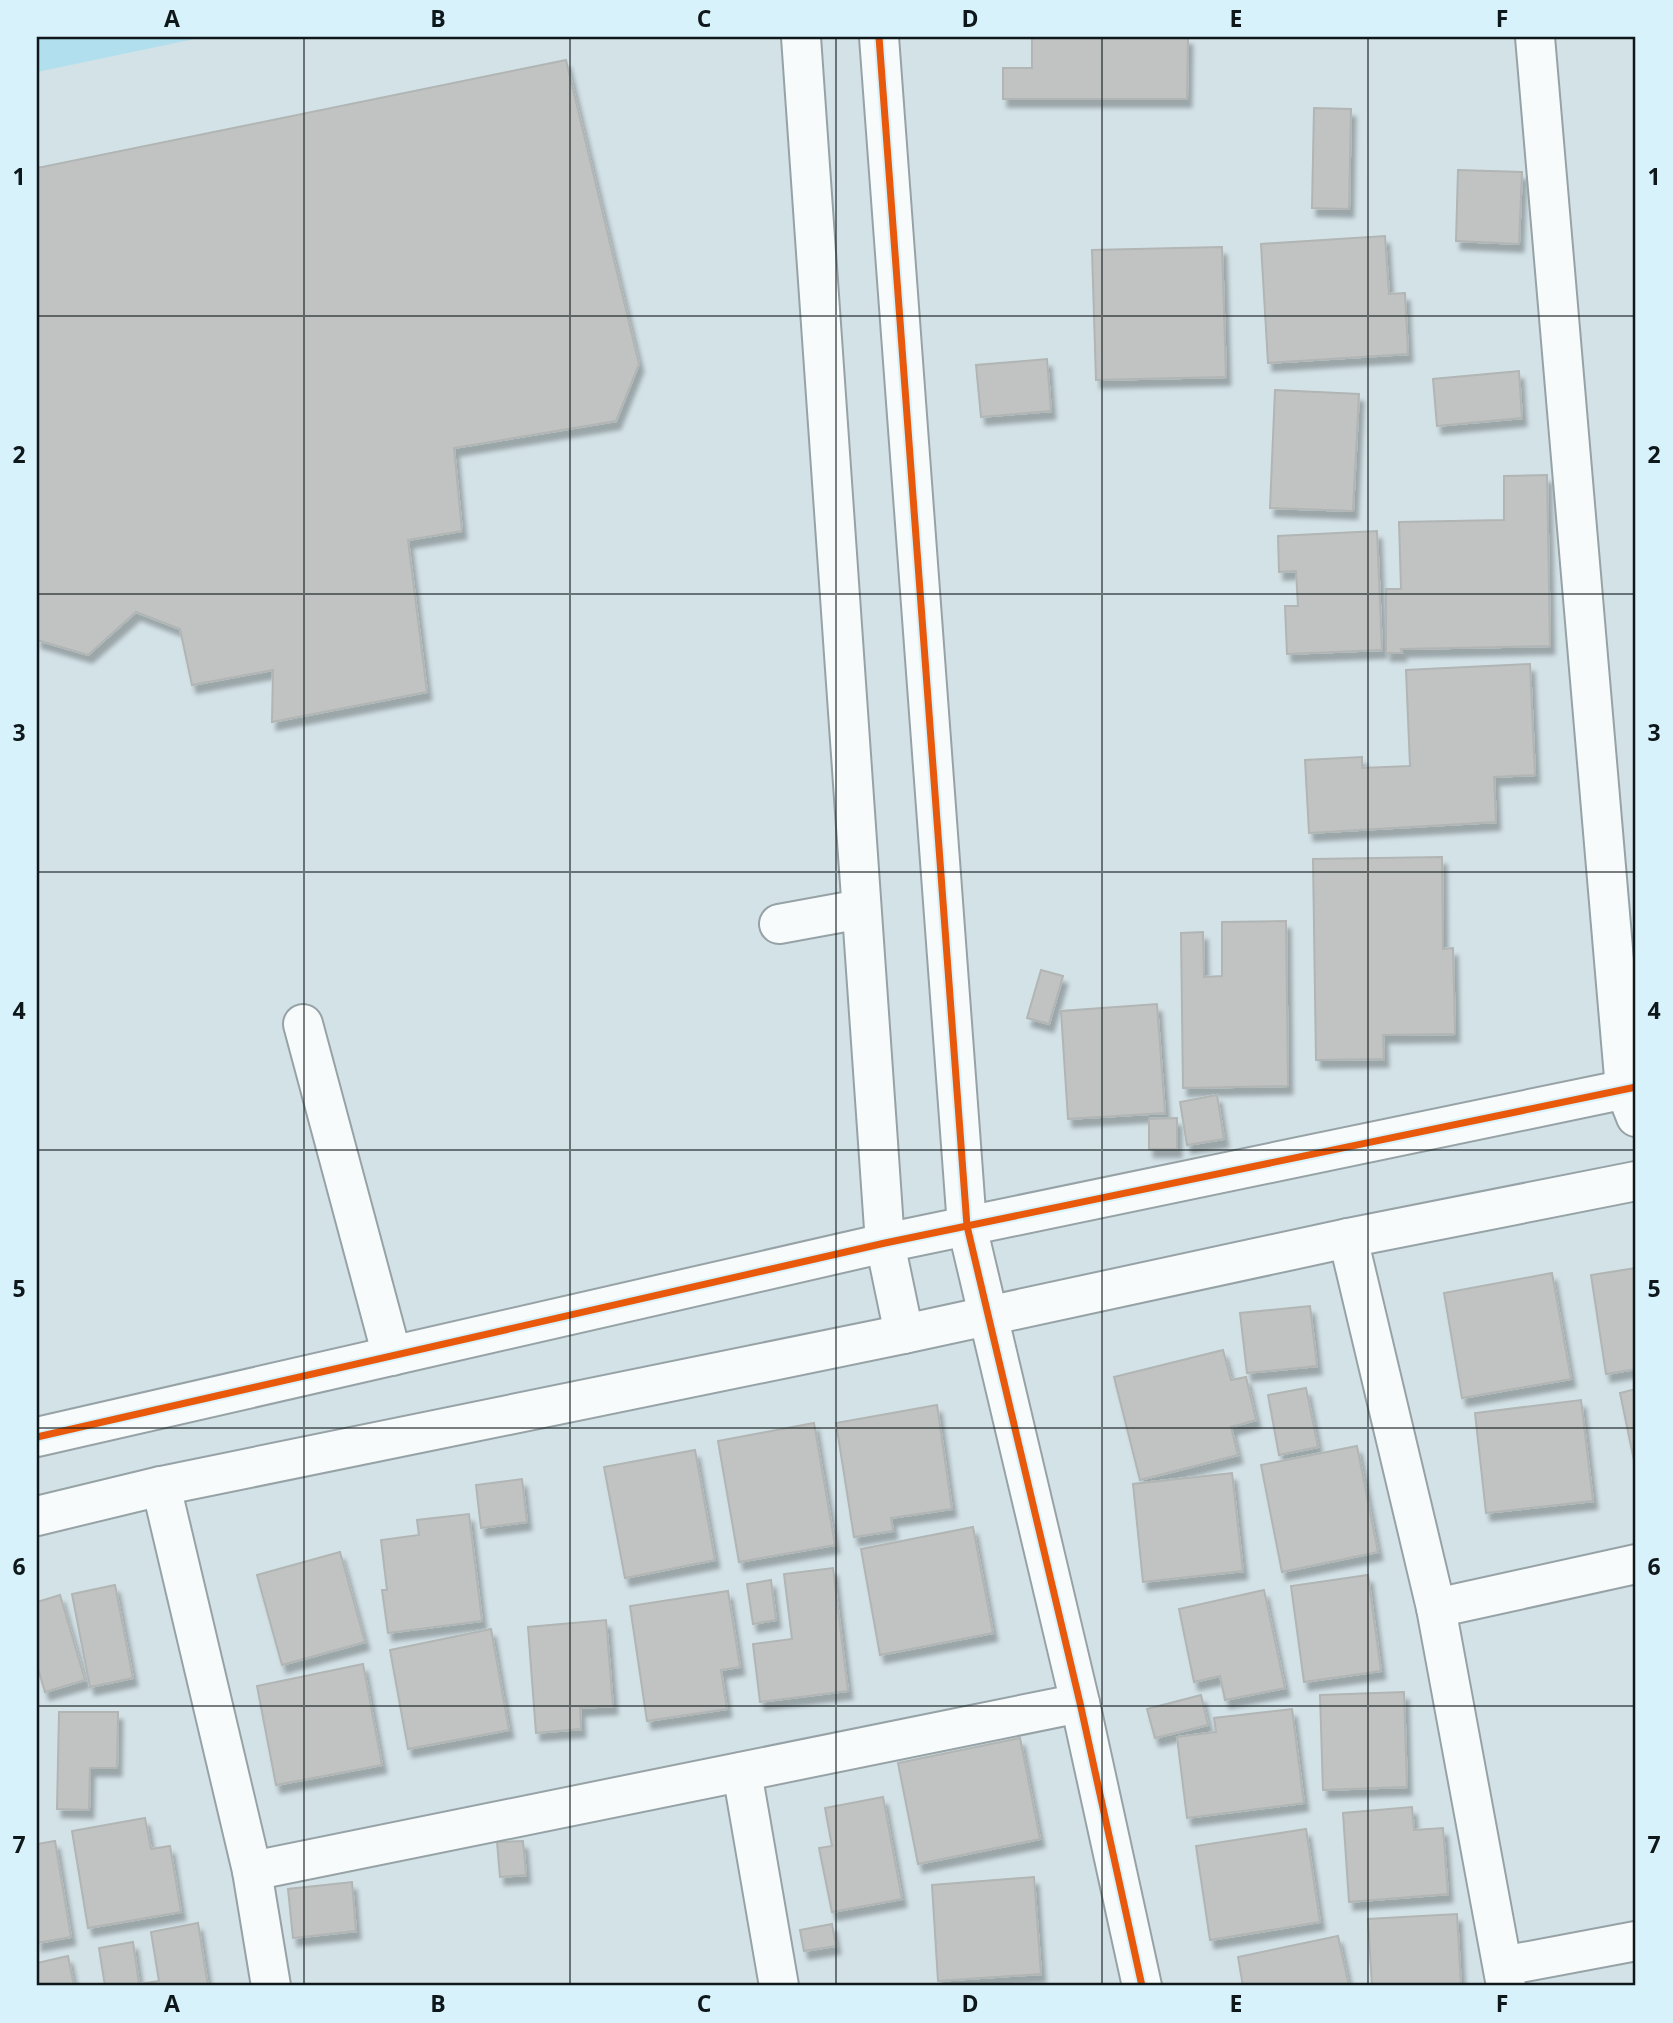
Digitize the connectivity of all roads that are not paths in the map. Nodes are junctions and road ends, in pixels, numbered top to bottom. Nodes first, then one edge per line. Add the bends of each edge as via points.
1 (801, 37) edge
2 (879, 37) edge
3 (1535, 37) edge
4 (862, 909) junction
5 (779, 923) dead end
6 (303, 1024) dead end
7 (1632, 1098) edge
8 (1630, 1175) edge
9 (967, 1226) junction
10 (1348, 1238) junction
11 (885, 1243) junction
12 (988, 1316) junction
13 (904, 1334) junction
14 (392, 1356) junction
15 (37, 1437) edge
16 (161, 1486) junction
17 (37, 1516) edge
18 (1636, 1564) edge
19 (1436, 1608) junction
20 (1080, 1703) junction
21 (743, 1772) junction
22 (252, 1871) junction
23 (1636, 1941) edge
24 (1505, 1976) edge
25 (271, 1986) edge
26 (779, 1986) edge
27 (1142, 1986) edge

1 - 4 street
2 - 9 street
3 - 7 street
4 - 5 street
4 - 11 street
6 - 14 street
7 - 9 street
8 - 10 street
9 - 11 street
9 - 12 street
10 - 12 street
10 - 19 street
11 - 13 street
11 - 14 street
12 - 13 street
12 - 20 street
13 - 16 street
14 - 15 street
16 - 17 street
16 - 22 street
18 - 19 street
19 - 24 street
20 - 21 street
20 - 27 street
21 - 22 street
21 - 26 street
22 - 25 street
23 - 24 street

